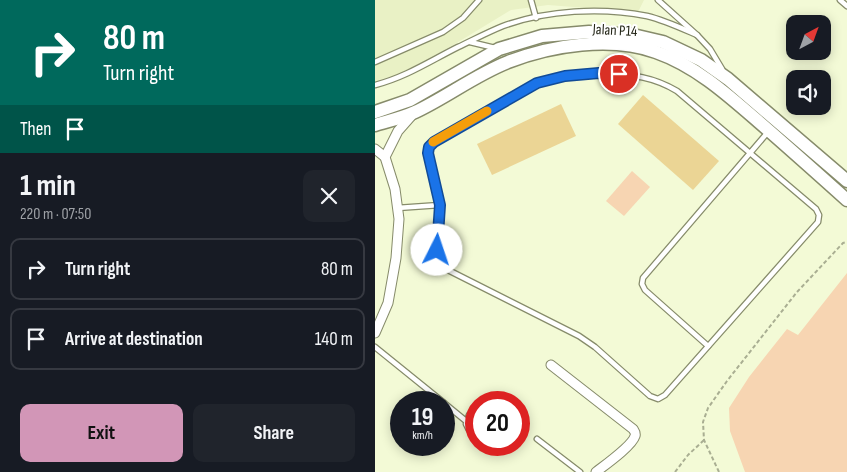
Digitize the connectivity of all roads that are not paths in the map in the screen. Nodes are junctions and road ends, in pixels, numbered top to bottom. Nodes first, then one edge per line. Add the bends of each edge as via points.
1 (479, 0) edge
2 (531, 0) edge
3 (658, 0) edge
4 (840, 0) edge
5 (847, 6) edge
6 (536, 18) junction
7 (697, 35) junction
8 (470, 42) junction
9 (499, 49) junction
10 (375, 62) edge
11 (727, 79) junction
12 (375, 85) edge
13 (375, 112) edge
14 (415, 112) junction
15 (375, 125) edge
16 (769, 131) junction
17 (375, 149) edge
18 (750, 153) junction
19 (385, 157) junction
20 (847, 181) edge
21 (847, 200) edge
22 (440, 205) junction
23 (397, 208) junction
24 (375, 333) edge
25 (709, 346) junction
26 (375, 347) edge
27 (551, 365) dead end
28 (428, 391) edge
29 (455, 412) edge
30 (465, 420) edge
31 (537, 439) dead end
32 (580, 472) edge
33 (596, 472) edge

1 - 10 lane via 463,18 443,32
2 - 6 lane
3 - 7 lane
4 - 5 lane
6 - 7 lane via 616,12 647,16
6 - 8 lane via 503,26
7 - 11 lane via 710,49
8 - 9 lane
8 - 12 lane via 413,72
9 - 11 main road, Jalan P14 via 542,36 589,32 633,35 663,42 701,60
9 - 13 main road, Jalan P14 via 410,100
11 - 20 main road, Jalan P14
14 - 15 main road, Jalan P14
14 - 16 main road, Jalan P14 via 469,80 507,62 547,49 590,44 632,45 657,52 695,71 720,88
14 - 19 street via 398,131
16 - 18 lane
16 - 21 main road, Jalan P14
17 - 19 street
18 - 22 lane via 661,81 599,73 565,76 537,83 429,147
18 - 25 lane via 643,278 645,290
18 - 25 lane via 816,209 818,222
19 - 23 street
22 - 23 lane
22 - 25 lane via 437,250 440,262 448,270 579,336 650,396 658,399 665,395
23 - 24 street via 396,258 388,303
26 - 28 lane
27 - 33 street via 635,433 635,438 621,453
29 - 30 lane
31 - 32 lane

